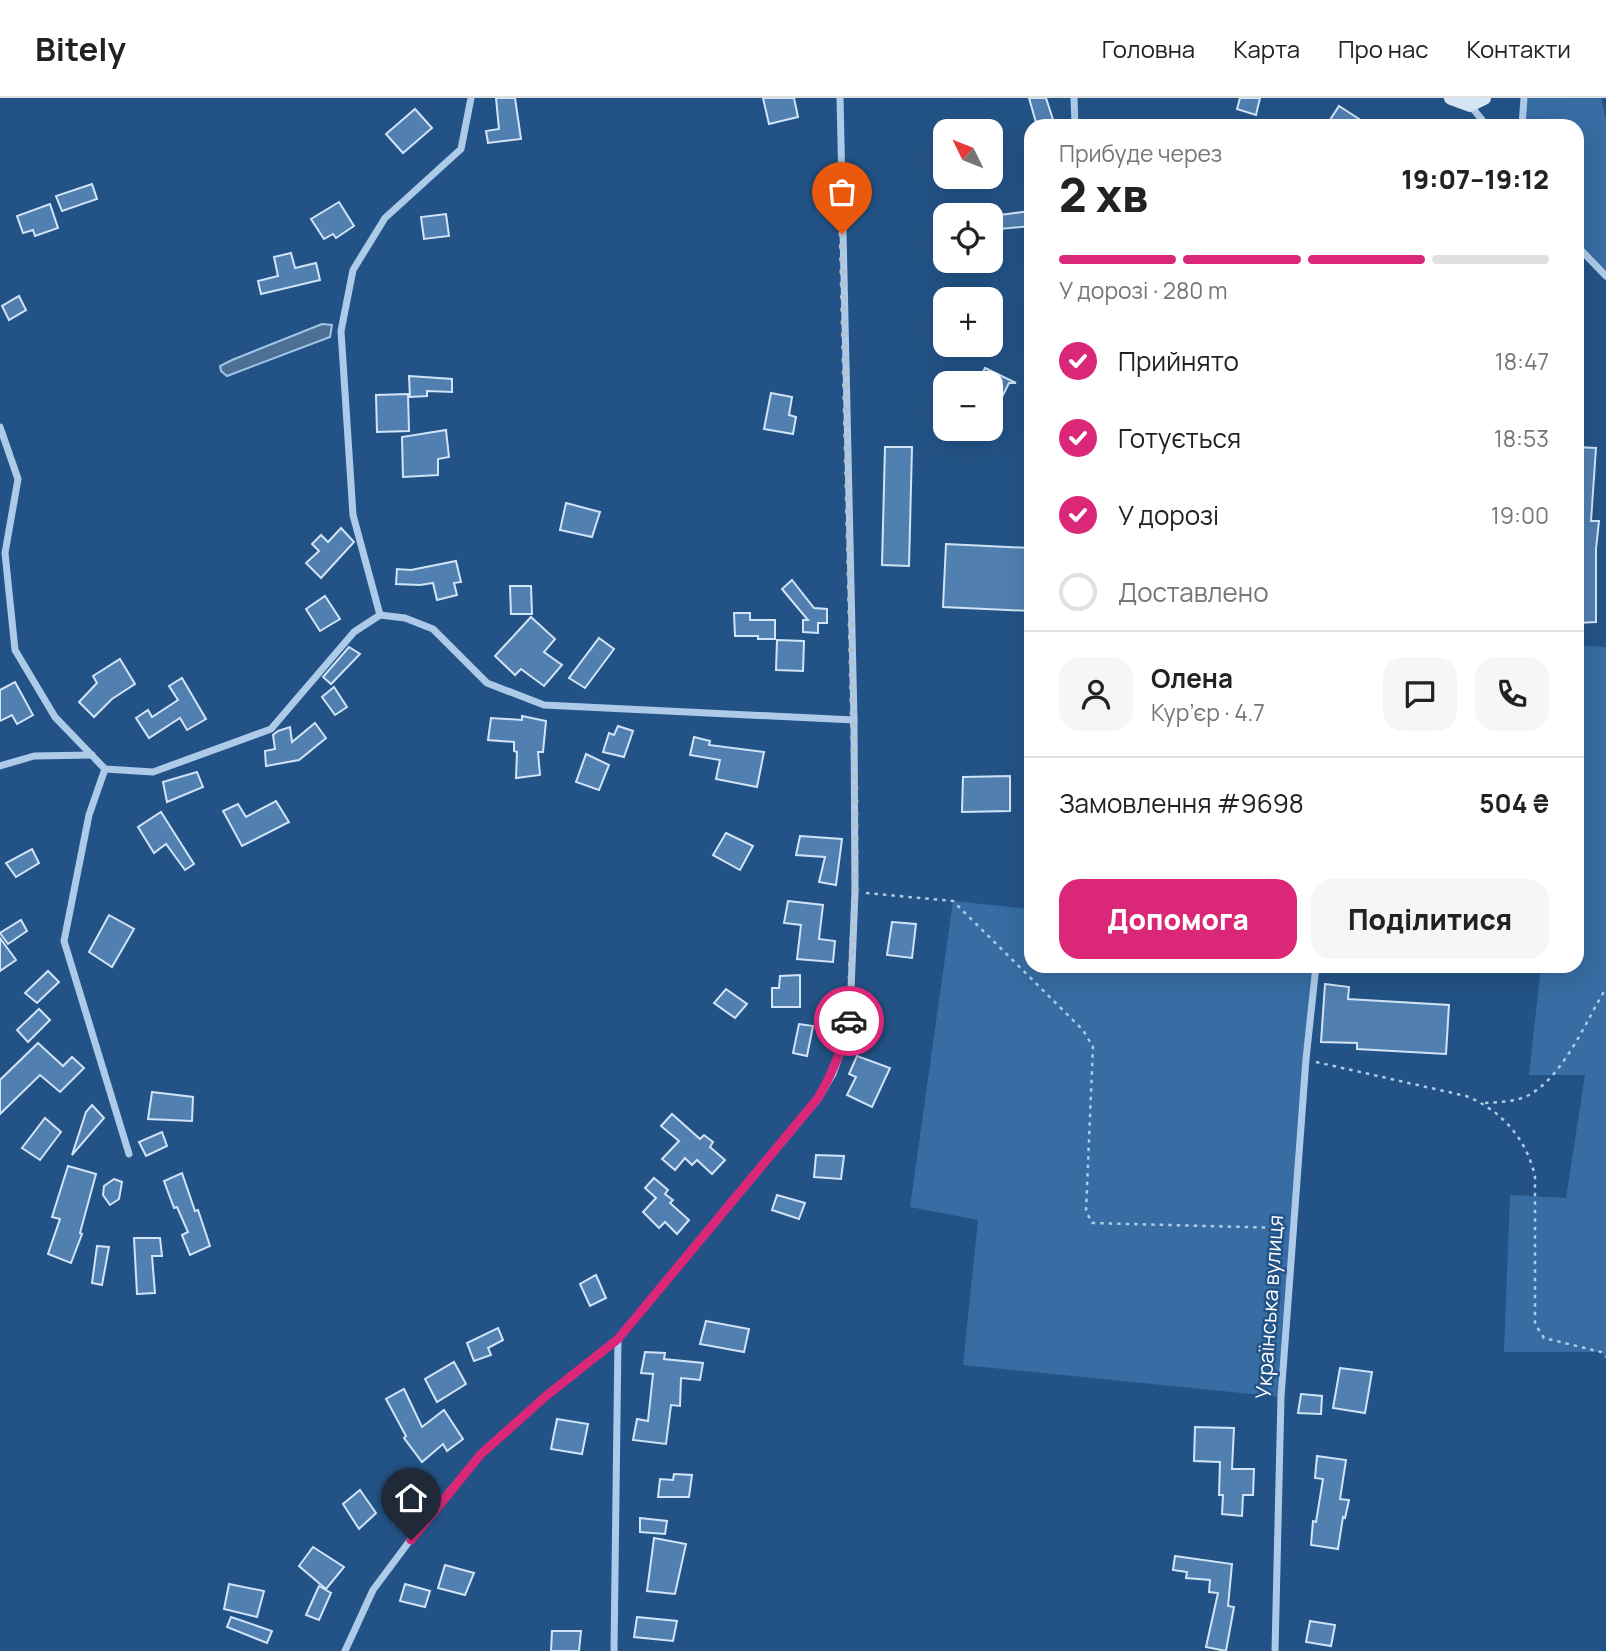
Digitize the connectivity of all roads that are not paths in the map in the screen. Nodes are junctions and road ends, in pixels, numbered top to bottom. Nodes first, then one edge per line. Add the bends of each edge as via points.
1 (471, 98) edge
2 (840, 98) edge
3 (1074, 98) edge
4 (1451, 98) edge
5 (1484, 98) edge
6 (1524, 98) edge
7 (1470, 105) junction
8 (1075, 119) edge
9 (1481, 119) edge
10 (1522, 119) edge
11 (1584, 253) edge
12 (1606, 276) edge
13 (0, 427) edge
14 (380, 615) junction
15 (854, 720) junction
16 (92, 755) junction
17 (0, 766) edge
18 (105, 769) junction
19 (1316, 973) edge
20 (129, 1154) dead end
21 (618, 1339) junction
22 (345, 1651) edge
23 (614, 1651) edge
24 (1275, 1651) edge

1 - 14 street via 461,149 385,218 353,270 341,331 353,515
2 - 15 street
3 - 8 street
4 - 7 street
5 - 7 street
6 - 10 street
7 - 9 street
11 - 12 street
13 - 16 street via 18,479 5,553 15,650 55,717
14 - 15 street via 433,629 487,683 544,705
14 - 18 street via 354,632 271,729 153,772
15 - 21 street via 850,1014 833,1074 798,1124
16 - 17 street via 34,756
16 - 18 street
18 - 20 street via 89,815 64,941
19 - 24 street, Українська вулиця via 1281,1397
21 - 22 street via 481,1454 373,1590
21 - 23 street

